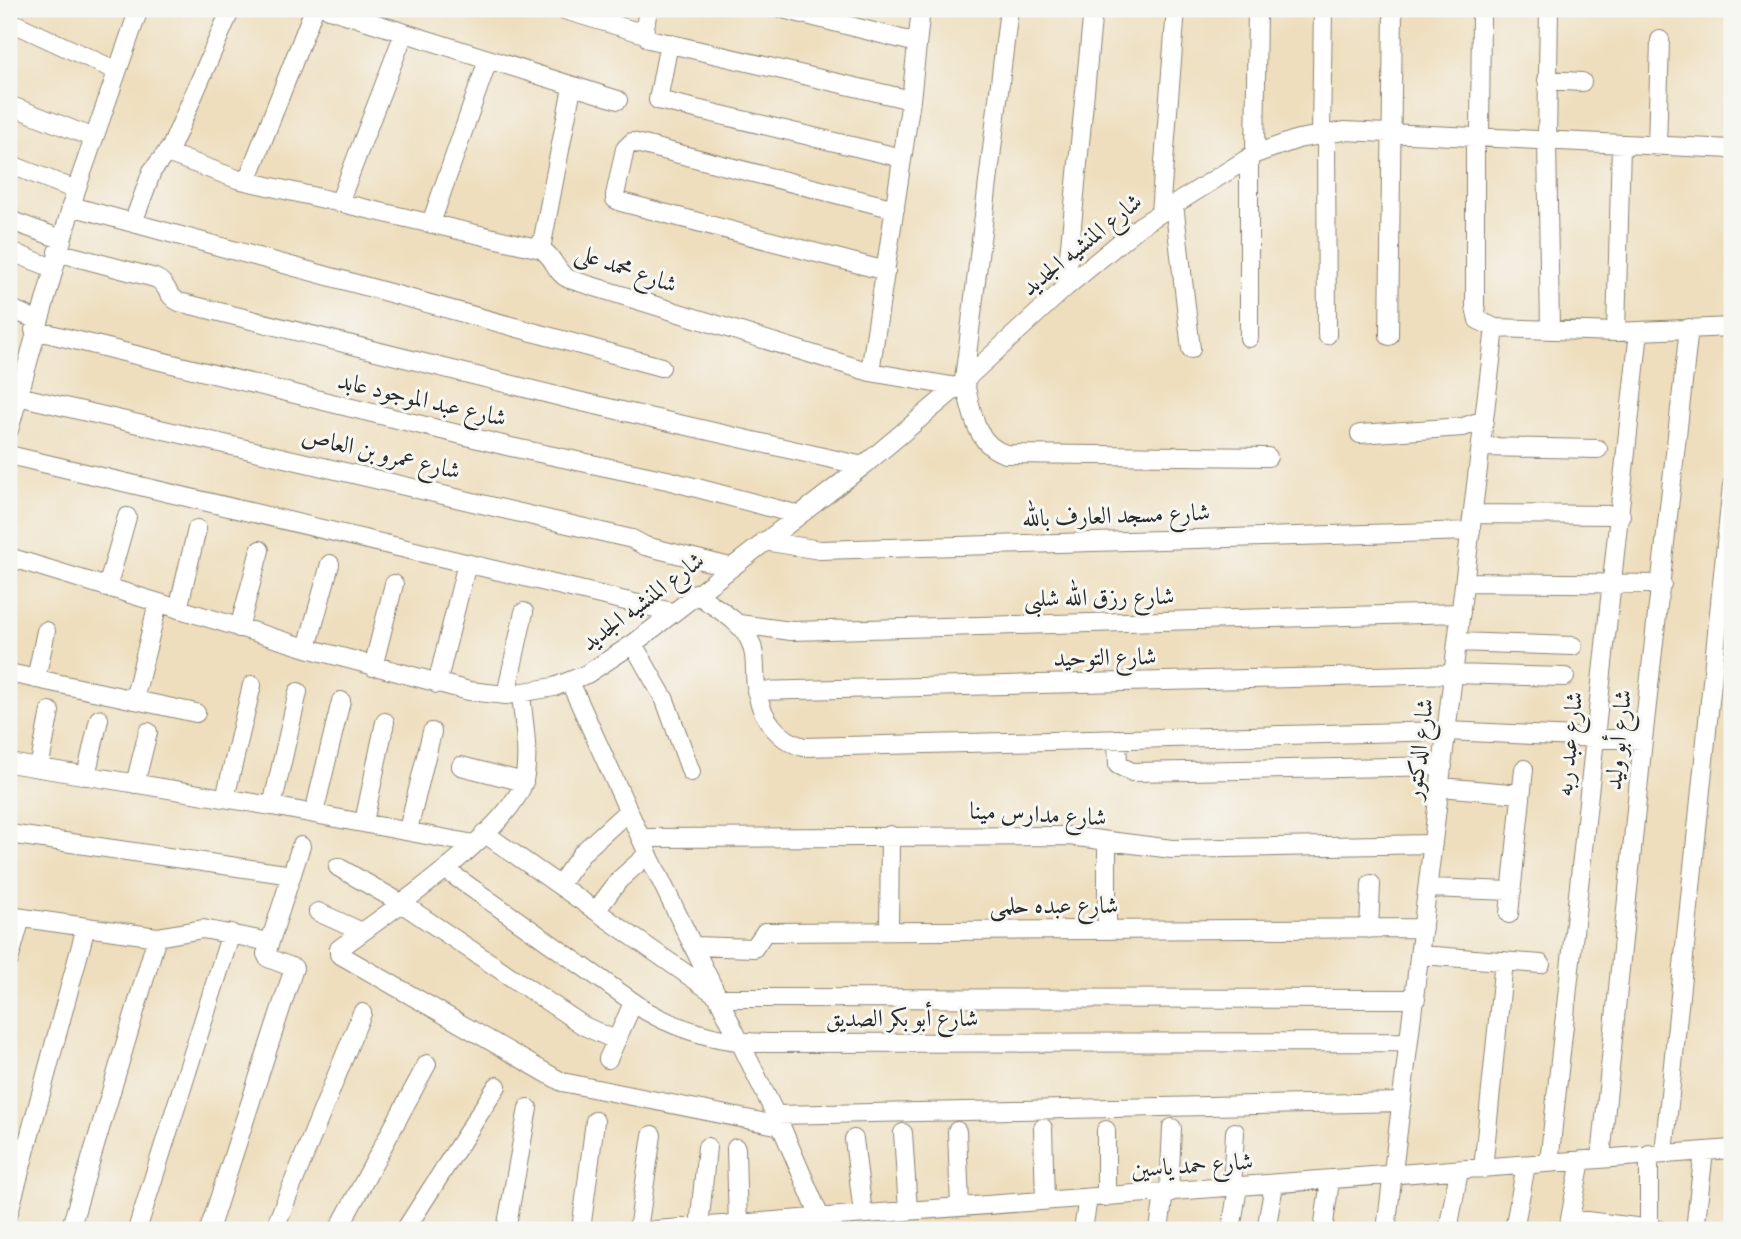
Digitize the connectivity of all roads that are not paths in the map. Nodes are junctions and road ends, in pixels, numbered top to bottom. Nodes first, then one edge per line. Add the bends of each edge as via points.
1 (139, 9) edge
2 (231, 9) edge
3 (314, 9) edge
4 (329, 9) edge
5 (561, 9) edge
6 (648, 9) edge
7 (783, 9) edge
8 (921, 9) edge
9 (1009, 9) edge
10 (1093, 9) edge
11 (1176, 9) edge
12 (1257, 9) edge
13 (1323, 9) edge
14 (1393, 9) edge
15 (1481, 9) edge
16 (1549, 9) edge
17 (9, 21) edge
18 (404, 33) junction
19 (644, 34) junction
20 (1660, 40) dead end
21 (669, 43) junction
22 (917, 43) junction
23 (488, 60) junction
24 (117, 71) junction
25 (1547, 80) junction
26 (1582, 82) dead end
27 (572, 88) junction
28 (618, 100) dead end
29 (911, 100) junction
30 (9, 105) edge
31 (1323, 134) junction
32 (1391, 134) junction
33 (94, 138) junction
34 (1478, 138) junction
35 (1547, 141) junction
36 (1621, 145) junction
37 (1657, 147) junction
38 (1732, 149) edge
39 (167, 152) junction
40 (1252, 156) junction
41 (902, 158) junction
42 (9, 164) edge
43 (247, 181) junction
44 (73, 198) junction
45 (339, 203) junction
46 (895, 209) junction
47 (1167, 209) junction
48 (9, 220) edge
49 (133, 223) junction
50 (430, 223) junction
51 (541, 249) junction
52 (9, 251) edge
53 (57, 253) junction
54 (886, 271) junction
55 (1066, 287) junction
56 (9, 309) edge
57 (36, 325) junction
58 (1732, 327) edge
59 (1495, 328) junction
60 (1689, 328) junction
61 (1550, 330) junction
62 (1639, 331) junction
63 (1616, 332) junction
64 (1327, 335) dead end
65 (1389, 336) dead end
66 (1249, 338) dead end
67 (1191, 349) dead end
68 (661, 367) dead end
69 (870, 372) junction
70 (960, 384) junction
71 (16, 385) edge
72 (1484, 420) junction
73 (9, 430) edge
74 (1360, 434) dead end
75 (1481, 447) junction
76 (1598, 449) dead end
77 (9, 455) edge
78 (1268, 457) dead end
79 (863, 466) junction
80 (1732, 485) edge
81 (799, 514) junction
82 (1621, 515) junction
83 (127, 517) dead end
84 (1472, 523) junction
85 (197, 529) dead end
86 (764, 541) junction
87 (260, 550) dead end
88 (9, 557) edge
89 (330, 564) dead end
90 (467, 564) junction
91 (730, 567) junction
92 (1465, 582) junction
93 (1613, 583) junction
94 (394, 584) dead end
95 (1662, 584) junction
96 (107, 588) junction
97 (696, 593) junction
98 (158, 603) junction
99 (177, 609) junction
100 (524, 612) dead end
101 (672, 612) junction
102 (1461, 613) junction
103 (739, 624) junction
104 (239, 628) junction
105 (46, 631) dead end
106 (1458, 642) junction
107 (633, 644) junction
108 (1573, 646) dead end
109 (307, 648) junction
110 (373, 667) junction
111 (9, 673) edge
112 (1454, 674) junction
113 (1565, 677) dead end
114 (36, 679) junction
115 (570, 682) junction
116 (437, 684) junction
117 (252, 685) dead end
118 (756, 691) junction
119 (298, 692) dead end
120 (514, 694) junction
121 (134, 700) junction
122 (341, 701) dead end
123 (50, 711) dead end
124 (196, 713) dead end
125 (99, 719) dead end
126 (385, 722) dead end
127 (148, 732) dead end
128 (432, 732) dead end
129 (1447, 732) junction
130 (1595, 737) junction
131 (1117, 739) junction
132 (1643, 740) junction
133 (9, 763) edge
134 (461, 766) dead end
135 (1443, 766) junction
136 (39, 768) junction
137 (1524, 769) dead end
138 (691, 772) dead end
139 (86, 776) junction
140 (524, 782) junction
141 (135, 784) junction
142 (1441, 787) junction
143 (1521, 794) junction
144 (225, 798) junction
145 (272, 806) junction
146 (628, 811) junction
147 (314, 813) junction
148 (364, 822) junction
149 (408, 830) junction
150 (9, 834) edge
151 (890, 835) junction
152 (479, 839) junction
153 (1107, 842) junction
154 (1433, 844) junction
155 (301, 846) dead end
156 (644, 846) junction
157 (338, 867) dead end
158 (446, 870) junction
159 (292, 876) junction
160 (1371, 884) dead end
161 (559, 885) junction
162 (1428, 888) junction
163 (1511, 891) junction
164 (401, 903) junction
165 (596, 911) junction
166 (318, 912) dead end
167 (1509, 914) dead end
168 (15, 917) edge
169 (86, 927) junction
170 (1423, 928) junction
171 (1368, 929) junction
172 (1107, 930) junction
173 (889, 931) junction
174 (362, 932) junction
175 (231, 933) junction
176 (157, 937) junction
177 (694, 946) junction
178 (269, 949) junction
179 (1420, 955) junction
180 (9, 960) edge
181 (1504, 961) junction
182 (1541, 964) dead end
183 (721, 998) junction
184 (1416, 999) junction
185 (633, 1003) junction
186 (362, 1013) dead end
187 (615, 1040) junction
188 (742, 1042) junction
189 (1409, 1042) junction
190 (608, 1059) dead end
191 (427, 1064) dead end
192 (497, 1086) dead end
193 (1402, 1102) junction
194 (528, 1108) dead end
195 (779, 1120) junction
196 (595, 1121) dead end
197 (1172, 1128) dead end
198 (1043, 1129) dead end
199 (1106, 1130) dead end
200 (957, 1131) dead end
201 (1235, 1132) dead end
202 (903, 1133) dead end
203 (652, 1135) dead end
204 (854, 1139) dead end
205 (708, 1147) dead end
206 (736, 1148) dead end
207 (1732, 1149) edge
208 (1704, 1151) junction
209 (1657, 1154) junction
210 (1601, 1158) junction
211 (1581, 1160) junction
212 (1549, 1163) junction
213 (1526, 1165) junction
214 (1483, 1169) junction
215 (1458, 1171) junction
216 (1394, 1177) junction
217 (1330, 1181) junction
218 (1274, 1185) junction
219 (1235, 1188) junction
220 (1167, 1193) junction
221 (1097, 1198) junction
222 (1045, 1201) junction
223 (960, 1207) junction
224 (908, 1210) junction
225 (9, 1212) edge
226 (863, 1214) junction
227 (829, 1221) edge
228 (1569, 1225) edge
229 (768, 1226) edge
230 (699, 1227) junction
231 (737, 1227) edge
232 (1620, 1228) edge
233 (677, 1229) edge
234 (70, 1230) edge
235 (137, 1230) edge
236 (209, 1230) edge
237 (274, 1230) edge
238 (338, 1230) edge
239 (405, 1230) edge
240 (506, 1230) edge
241 (581, 1230) edge
242 (638, 1230) edge
243 (655, 1230) edge
244 (1083, 1230) edge
245 (1159, 1230) edge
246 (1231, 1230) edge
247 (1266, 1230) edge
248 (1323, 1230) edge
249 (1386, 1230) edge
250 (1448, 1230) edge
251 (1514, 1230) edge
252 (1654, 1230) edge
253 (1695, 1230) edge

1 - 24 street
2 - 39 street
3 - 43 street
4 - 18 street
5 - 19 street
6 - 19 street
7 - 22 street
8 - 22 street
9 - 70 street
10 - 55 street
11 - 47 street
12 - 40 street
13 - 31 street
14 - 32 street
15 - 34 street
16 - 25 street
17 - 24 street
18 - 23 street
18 - 45 street
19 - 21 street
20 - 37 street
21 - 29 street
21 - 41 street via 660,101
22 - 29 street
23 - 27 street
23 - 50 street
24 - 33 street
25 - 26 street
25 - 35 street
27 - 28 street
27 - 51 street
29 - 41 street
30 - 33 street
31 - 32 street, شارع المنشيه الجديد
31 - 40 street, شارع المنشيه الجديد
31 - 64 street
32 - 34 street, شارع المنشيه الجديد
32 - 65 street
33 - 44 street
34 - 35 street, شارع المنشيه الجديد
34 - 59 street via 1475,315
35 - 36 street, شارع المنشيه الجديد
35 - 61 street
36 - 37 street, شارع المنشيه الجديد
36 - 63 street
37 - 38 street, شارع المنشيه الجديد
39 - 43 street, شارع محمد على
39 - 49 street via 152,171
40 - 47 street, شارع المنشيه الجديد
40 - 66 street
41 - 46 street
42 - 44 street
43 - 45 street, شارع محمد على
44 - 49 street
44 - 53 street
45 - 50 street, شارع محمد على
46 - 54 street
46 - 54 street via 636,143 629,142 625,149 617,201
47 - 55 street, شارع المنشيه الجديد
47 - 67 street
48 - 53 street
49 - 68 street
50 - 51 street, شارع محمد على
51 - 69 street, شارع محمد على via 557,272 569,279
52 - 53 street
53 - 57 street
53 - 79 street via 155,278 179,302
54 - 69 street
55 - 70 street, شارع المنشيه الجديد
56 - 57 street, شارع عبد الموجود عابد
57 - 71 street
57 - 81 street, شارع عبد الموجود عابد via 511,447
58 - 60 street
59 - 61 street
59 - 72 street, شارع الدكتور
60 - 62 street
60 - 95 street, شارع أبو وليد
61 - 63 street
62 - 63 street
62 - 82 street, شارع عبد ربه
69 - 70 street, شارع محمد على
70 - 78 street via 979,435 988,447 1006,454
70 - 79 street, شارع المنشيه الجديد
71 - 73 street
71 - 91 street, شارع عمرو بن العاص
72 - 74 street via 1463,427
72 - 75 street, شارع الدكتور
75 - 76 street
75 - 84 street, شارع الدكتور
77 - 90 street
79 - 81 street, شارع المنشيه الجديد
80 - 209 street
81 - 86 street, شارع المنشيه الجديد
82 - 84 street, شارع مسجد العارف بالله
82 - 93 street, شارع عبد ربه
83 - 96 street
84 - 86 street, شارع مسجد العارف بالله via 820,550
84 - 92 street, شارع الدكتور
85 - 99 street
86 - 91 street, شارع المنشيه الجديد
87 - 104 street
88 - 96 street, شارع المنشيه الجديد
89 - 109 street
90 - 101 street
90 - 116 street
91 - 97 street, شارع المنشيه الجديد
92 - 93 street
92 - 102 street, شارع الدكتور
93 - 95 street
93 - 130 street, شارع عبد ربه
94 - 110 street
95 - 132 street, شارع أبو وليد
96 - 98 street, شارع المنشيه الجديد
97 - 101 street, شارع المنشيه الجديد
97 - 103 street
98 - 99 street, شارع المنشيه الجديد
98 - 121 street
99 - 104 street, شارع المنشيه الجديد
100 - 120 street
101 - 107 street, شارع المنشيه الجديد
102 - 103 street, شارع رزق الله شلبى via 791,631
102 - 106 street, شارع الدكتور
103 - 118 street via 752,650
104 - 109 street, شارع المنشيه الجديد
105 - 114 street
106 - 108 street
106 - 112 street, شارع الدكتور
107 - 115 street, شارع المنشيه الجديد
107 - 138 street via 669,709
109 - 110 street, شارع المنشيه الجديد
110 - 116 street, شارع المنشيه الجديد
111 - 114 street
112 - 113 street, شارع التوحيد
112 - 118 street, شارع التوحيد
112 - 129 street, شارع الدكتور
114 - 121 street
115 - 120 street, شارع المنشيه الجديد
115 - 146 street
116 - 120 street, شارع المنشيه الجديد
117 - 144 street
118 - 131 street via 774,728 792,744 804,747
119 - 145 street
120 - 140 street via 526,768
121 - 124 street
122 - 147 street
123 - 136 street
125 - 139 street
126 - 148 street
127 - 141 street
128 - 149 street
129 - 130 street
129 - 131 street
129 - 135 street, شارع الدكتور
130 - 132 street
130 - 212 street, شارع عبد ربه
131 - 135 street via 1118,765 1132,772
132 - 210 street, شارع أبو وليد
133 - 136 street
134 - 140 street
135 - 142 street, شارع الدكتور
136 - 139 street
137 - 143 street
139 - 141 street
140 - 152 street via 510,808
141 - 144 street
142 - 143 street
142 - 154 street, شارع الدكتور
143 - 163 street
144 - 145 street
145 - 147 street
146 - 156 street
146 - 161 street via 583,852
147 - 148 street
148 - 149 street
149 - 152 street
150 - 159 street
151 - 153 street, شارع مدارس مينا via 1069,836
151 - 156 street, شارع مدارس مينا
151 - 173 street
152 - 158 street
152 - 161 street
153 - 154 street, شارع مدارس مينا via 1172,849
153 - 172 street
154 - 162 street, شارع الدكتور
155 - 159 street
156 - 165 street
156 - 177 street
157 - 164 street
158 - 164 street
158 - 185 street, شارع أبو بكر الصديق
159 - 178 street
160 - 171 street
161 - 165 street
162 - 163 street
162 - 170 street, شارع الدكتور
163 - 167 street
164 - 174 street
164 - 187 street via 584,1026
165 - 183 street
166 - 174 street
168 - 169 street
168 - 180 street
169 - 176 street
169 - 225 street
170 - 171 street, شارع عبده حلمى
170 - 179 street, شارع الدكتور
171 - 172 street, شارع عبده حلمى
172 - 173 street, شارع عبده حلمى
173 - 177 street, شارع عبده حلمى via 765,932 754,948
174 - 195 street via 339,949 339,954 562,1082
175 - 176 street via 204,929
175 - 178 street
175 - 235 street
176 - 234 street
177 - 183 street
178 - 236 street via 294,968
179 - 181 street
179 - 184 street, شارع الدكتور
181 - 182 street
181 - 214 street
183 - 184 street
183 - 188 street
184 - 189 street, شارع الدكتور
185 - 187 street
185 - 188 street, شارع أبو بكر الصديق via 679,1028
186 - 237 street
187 - 190 street
188 - 189 street, شارع أبو بكر الصديق
188 - 195 street
189 - 193 street, شارع الدكتور
191 - 238 street
192 - 239 street
193 - 195 street
193 - 216 street, شارع الدكتور
194 - 240 street
195 - 227 street
196 - 241 street
197 - 220 street
198 - 222 street
199 - 221 street
200 - 223 street
201 - 219 street
202 - 224 street
203 - 242 street
204 - 226 street
205 - 230 street
206 - 231 street
207 - 208 street, شارع حمد ياسين
208 - 209 street, شارع حمد ياسين
208 - 253 street
209 - 210 street, شارع حمد ياسين
209 - 252 street
210 - 211 street, شارع حمد ياسين
211 - 212 street, شارع حمد ياسين
211 - 228 street
212 - 213 street, شارع حمد ياسين
213 - 214 street, شارع حمد ياسين
213 - 251 street
214 - 215 street, شارع حمد ياسين
215 - 216 street, شارع حمد ياسين
215 - 250 street
216 - 217 street, شارع حمد ياسين
216 - 249 street, شارع الدكتور
217 - 218 street, شارع حمد ياسين
217 - 248 street
218 - 219 street, شارع حمد ياسين
218 - 247 street
219 - 220 street, شارع حمد ياسين
219 - 246 street
220 - 221 street, شارع حمد ياسين
220 - 245 street
221 - 222 street, شارع حمد ياسين
221 - 244 street
222 - 223 street, شارع حمد ياسين
223 - 224 street, شارع حمد ياسين
224 - 226 street, شارع حمد ياسين
226 - 227 street, شارع حمد ياسين
227 - 229 street, شارع حمد ياسين
228 - 232 street
229 - 231 street, شارع حمد ياسين
230 - 231 street, شارع حمد ياسين
230 - 233 street, شارع حمد ياسين
232 - 252 street
233 - 243 street, شارع حمد ياسين

